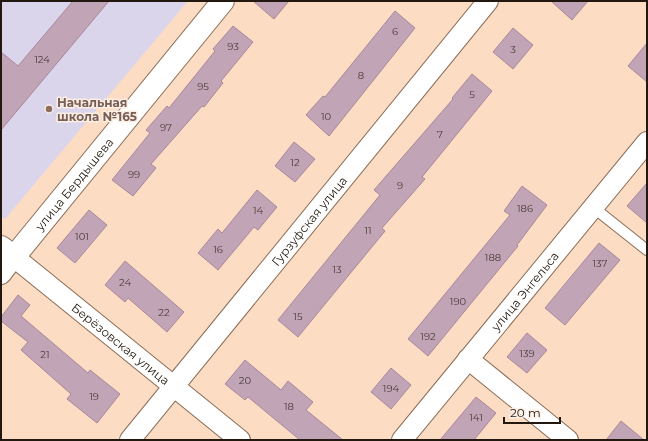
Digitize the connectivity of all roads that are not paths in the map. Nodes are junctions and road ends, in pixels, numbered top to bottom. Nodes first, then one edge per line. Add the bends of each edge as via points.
1 (223, 1) edge
2 (488, 1) edge
3 (647, 142) edge
4 (594, 208) junction
5 (647, 250) edge
6 (5, 259) edge
7 (468, 359) junction
8 (174, 386) junction
9 (130, 440) edge
10 (240, 440) edge
11 (402, 440) edge
12 (568, 440) edge

1 - 6 street, улица Бердышева
2 - 8 street, Гурзуфская улица
3 - 4 street, улица Энгельса
4 - 5 lane
4 - 7 street, улица Энгельса
6 - 8 street, Берёзовская улица
7 - 11 street, улица Энгельса
7 - 12 street
8 - 9 street, Гурзуфская улица
8 - 10 street, Берёзовская улица

